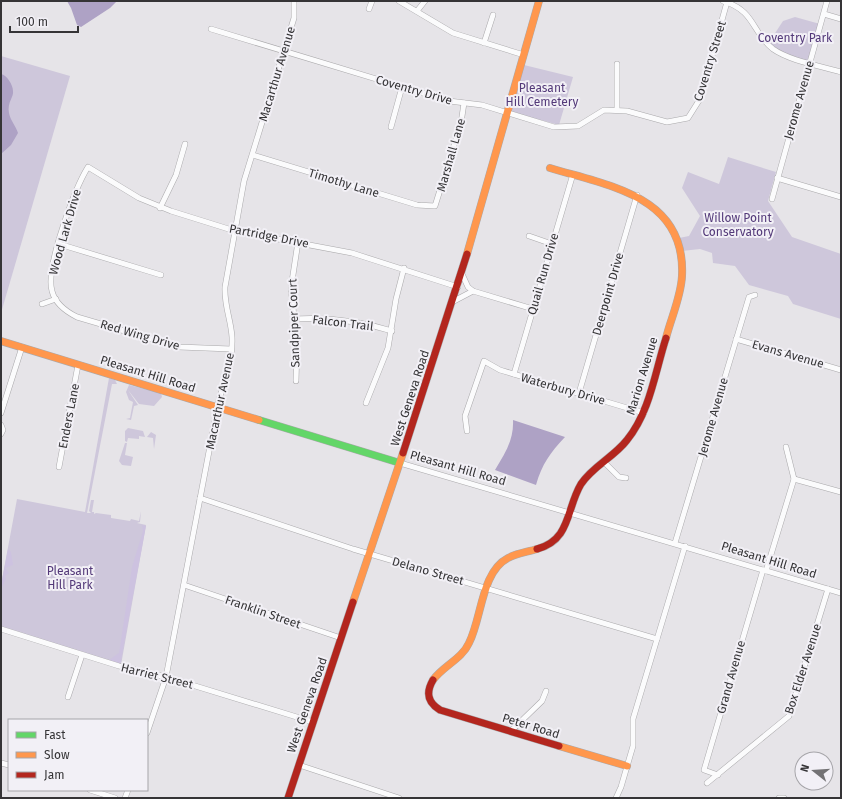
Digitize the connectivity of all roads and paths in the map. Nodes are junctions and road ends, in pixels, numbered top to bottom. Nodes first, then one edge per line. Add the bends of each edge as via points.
1 (294, 1) edge
2 (372, 1) edge
3 (399, 1) edge
4 (425, 1) edge
5 (539, 1) edge
6 (827, 1) edge
7 (725, 2) edge
8 (369, 9) dead end
9 (417, 11) junction
10 (824, 14) junction
11 (493, 15) dead end
12 (841, 19) edge
13 (211, 28) dead end
14 (484, 43) junction
15 (284, 51) junction
16 (524, 55) junction
17 (810, 63) junction
18 (617, 64) dead end
19 (841, 72) edge
20 (402, 87) junction
21 (464, 103) junction
22 (617, 110) junction
23 (508, 112) junction
24 (688, 118) joint
25 (391, 127) dead end
26 (185, 144) dead end
27 (253, 155) junction
28 (88, 167) joint
29 (550, 168) dead end
30 (573, 174) junction
31 (777, 178) junction
32 (637, 195) junction
33 (841, 197) edge
34 (772, 199) dead end
35 (435, 206) joint
36 (160, 208) junction
37 (235, 231) junction
38 (529, 236) dead end
39 (298, 242) junction
40 (59, 244) junction
41 (552, 244) junction
42 (404, 268) junction
43 (462, 274) junction
44 (161, 275) dead end
45 (458, 287) junction
46 (473, 291) junction
47 (756, 295) dead end
48 (56, 299) junction
49 (454, 300) junction
50 (42, 304) dead end
51 (533, 309) junction
52 (294, 318) junction
53 (392, 331) junction
54 (736, 339) junction
55 (1, 341) edge
56 (22, 347) junction
57 (231, 349) junction
58 (78, 364) junction
59 (841, 370) edge
60 (514, 374) junction
61 (296, 381) dead end
62 (579, 393) junction
63 (366, 403) dead end
64 (218, 407) junction
65 (1, 413) edge
66 (644, 413) junction
67 (1, 425) edge
68 (467, 431) dead end
69 (1, 434) edge
70 (786, 446) dead end
71 (604, 462) junction
72 (400, 463) junction
73 (59, 467) dead end
74 (626, 478) dead end
75 (794, 478) junction
76 (841, 492) edge
77 (200, 498) junction
78 (570, 512) junction
79 (675, 544) junction
80 (685, 546) junction
81 (370, 554) junction
82 (765, 570) junction
83 (184, 585) junction
84 (486, 588) junction
85 (828, 589) junction
86 (841, 593) edge
87 (1, 631) edge
88 (342, 638) junction
89 (657, 639) junction
90 (82, 655) junction
91 (166, 677) junction
92 (546, 691) dead end
93 (68, 696) dead end
94 (430, 702) joint
95 (313, 722) junction
96 (148, 730) edge
97 (512, 731) junction
98 (299, 765) junction
99 (627, 766) junction
100 (718, 774) junction
101 (707, 783) dead end
102 (93, 791) edge
103 (116, 798) edge
104 (288, 798) edge
105 (399, 798) edge
106 (616, 798) edge
107 (779, 798) edge
108 (784, 798) edge

1 - 15 street, Macarthur Avenue via 294,18
2 - 8 street
3 - 9 street
4 - 9 street
5 - 16 street, West Geneva Road
6 - 10 street, Jerome Avenue
7 - 17 street via 749,16 774,50
7 - 24 street, Coventry Street via 700,99
9 - 14 street via 453,33
10 - 12 street
10 - 17 street, Jerome Avenue
11 - 14 street
13 - 15 street, Coventry Drive
14 - 16 street
15 - 20 street, Coventry Drive
15 - 27 street, Macarthur Avenue
16 - 23 street, West Geneva Road
17 - 19 street
17 - 31 street, Jerome Avenue
18 - 22 street
20 - 21 street, Coventry Drive
20 - 25 street
21 - 23 street, Coventry Drive
21 - 35 street, Marshall Lane via 461,123
22 - 23 street, Coventry Drive via 604,110 578,126 565,127 554,127
22 - 24 street, Coventry Drive via 667,122
23 - 43 street, West Geneva Road
26 - 36 street via 176,175
27 - 35 street, Timothy Lane via 417,206
27 - 37 street, Macarthur Avenue via 244,181
28 - 36 street, Partridge Drive via 124,191
28 - 40 street, Wood Lark Drive via 76,190
29 - 30 street, Marion Avenue
30 - 32 street, Marion Avenue
30 - 41 street, Quail Run Drive
31 - 33 street
31 - 34 street, Jerome Avenue
32 - 62 street, Deerpoint Drive
32 - 66 street, Marion Avenue via 657,209 673,230 682,269 679,292
36 - 37 street, Partridge Drive
37 - 39 street, Partridge Drive
37 - 57 street, Macarthur Avenue via 224,294 231,330
38 - 41 street
39 - 42 street, Partridge Drive via 352,253
39 - 52 street, Sandpiper Court via 291,288
40 - 44 street
40 - 48 street, Wood Lark Drive via 50,277 52,292
41 - 51 street, Quail Run Drive
42 - 45 street, Partridge Drive
42 - 53 street via 396,299
43 - 45 street, West Geneva Road
43 - 46 street via 468,287
45 - 49 street, West Geneva Road
46 - 49 street
46 - 51 street
47 - 54 street, Jerome Avenue via 749,297
48 - 50 street
48 - 57 street, Red Wing Drive via 77,317 169,345 194,349
49 - 72 street, West Geneva Road
51 - 60 street, Quail Run Drive
52 - 53 street, Falcon Trail via 322,318 360,323
52 - 61 street, Sandpiper Court via 297,346
53 - 63 street via 384,360
54 - 59 street, Evans Avenue
54 - 79 street, Jerome Avenue
55 - 56 street, Pleasant Hill Road
56 - 58 street, Pleasant Hill Road
56 - 65 street
57 - 64 street, Macarthur Avenue via 229,368
58 - 64 street, Pleasant Hill Road
58 - 73 street, Enders Lane
60 - 62 street, Waterbury Drive
60 - 68 street, Waterbury Drive via 484,361 465,416
62 - 66 street, Waterbury Drive
64 - 72 street, Pleasant Hill Road
64 - 77 street, Macarthur Avenue
66 - 71 street, Marion Avenue via 627,441
67 - 69 street
70 - 75 street
71 - 74 street via 619,477
71 - 78 street, Marion Avenue via 582,484
72 - 78 street, Pleasant Hill Road
72 - 81 street, West Geneva Road
75 - 76 street
75 - 82 street, Grand Avenue
77 - 81 street, Delano Street
77 - 83 street, Macarthur Avenue
78 - 79 street, Pleasant Hill Road
78 - 84 street, Marion Avenue via 556,540 538,550 510,556 502,561
79 - 80 street, Pleasant Hill Road
80 - 82 street, Pleasant Hill Road
80 - 89 street
81 - 84 street, Delano Street
81 - 88 street, West Geneva Road
82 - 85 street, Pleasant Hill Road
82 - 100 street, Grand Avenue via 704,770
83 - 88 street, Franklin Street
83 - 91 street, Macarthur Avenue
84 - 89 street, Delano Street
84 - 94 street, Marion Avenue via 469,643 460,655 434,676 428,689
85 - 86 street, Pleasant Hill Road
85 - 100 street, Box Elder Avenue via 789,716
87 - 90 street, Harriet Street
88 - 95 street, West Geneva Road
89 - 99 street via 634,719 633,746
90 - 91 street, Harriet Street
90 - 93 street
91 - 95 street, Harriet Street
91 - 96 street, Macarthur Avenue
92 - 97 street via 542,701
94 - 97 street, Peter Road via 440,710
95 - 98 street, West Geneva Road
97 - 99 street, Peter Road
98 - 104 street, West Geneva Road
98 - 105 street
99 - 106 street
100 - 101 street, Box Elder Avenue
102 - 103 street
107 - 108 street

